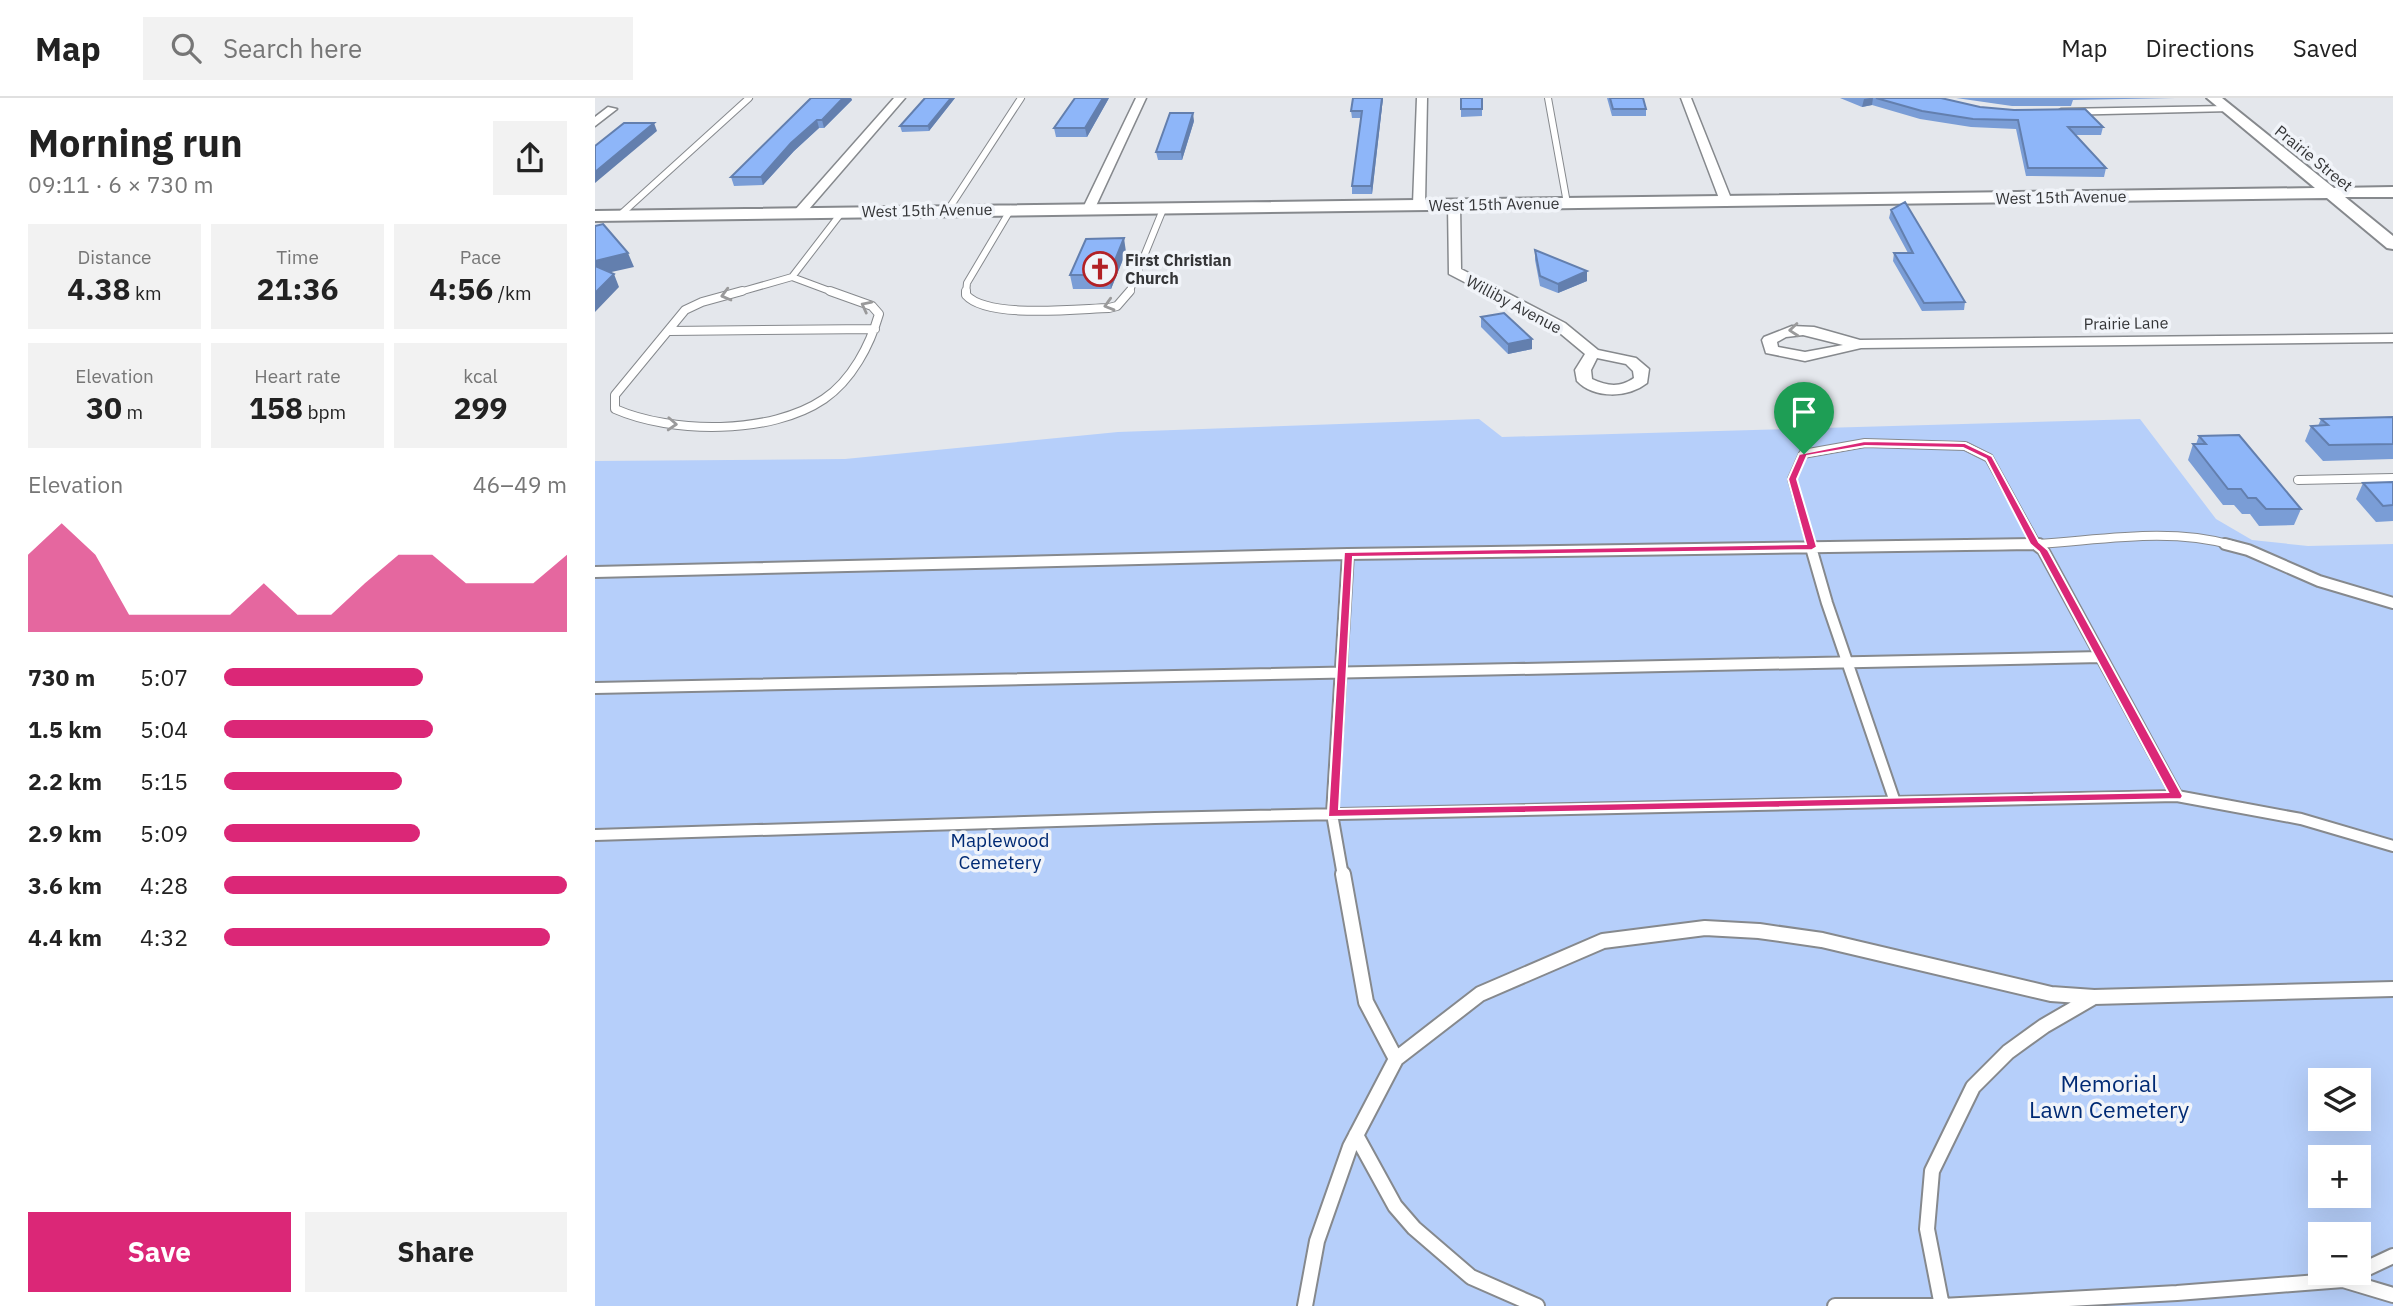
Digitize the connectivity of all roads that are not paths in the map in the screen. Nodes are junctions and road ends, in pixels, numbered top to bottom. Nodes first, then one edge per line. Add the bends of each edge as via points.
1 (749, 98) edge
2 (900, 98) edge
3 (1021, 98) edge
4 (1141, 98) edge
5 (1422, 98) edge
6 (1548, 98) edge
7 (1686, 98) edge
8 (2214, 98) edge
9 (612, 108) dead end
10 (2227, 109) junction
11 (2049, 112) edge
12 (595, 123) edge
13 (2393, 192) edge
14 (2330, 193) junction
15 (1726, 201) junction
16 (1567, 203) junction
17 (1419, 204) junction
18 (1454, 204) junction
19 (1164, 207) junction
20 (1090, 208) junction
21 (1011, 209) junction
22 (947, 210) junction
23 (842, 212) junction
24 (799, 213) junction
25 (620, 215) junction
26 (595, 216) edge
27 (2393, 244) edge
28 (792, 277) junction
29 (875, 329) junction
30 (669, 331) junction
31 (2393, 338) edge
32 (1860, 344) junction
33 (1593, 353) dead end
34 (2393, 478) edge
35 (2298, 480) dead end
36 (2035, 544) junction
37 (1812, 547) junction
38 (1348, 554) junction
39 (595, 572) edge
40 (2393, 603) edge
41 (2101, 657) junction
42 (1847, 662) junction
43 (1341, 672) junction
44 (595, 688) edge
45 (2176, 796) junction
46 (1895, 802) junction
47 (1332, 814) junction
48 (595, 835) edge
49 (2393, 846) edge
50 (2393, 989) edge
51 (2094, 997) junction
52 (1396, 1059) junction
53 (1356, 1135) junction
54 (2393, 1256) edge
55 (2371, 1266) edge
56 (2308, 1283) edge
57 (2360, 1285) edge
58 (2393, 1295) edge
59 (1305, 1306) edge
60 (1537, 1306) edge
61 (1835, 1306) edge
62 (1942, 1306) edge

1 - 25 lane
2 - 24 street
3 - 22 lane
4 - 20 street
5 - 17 street
6 - 16 lane
7 - 15 street
8 - 10 street, Prairie Street
9 - 12 street
10 - 11 street
10 - 14 street, Prairie Street
13 - 14 street, West 15th Avenue
14 - 15 street, West 15th Avenue
14 - 27 street, Prairie Street
15 - 16 street, West 15th Avenue
16 - 18 street, West 15th Avenue
17 - 18 street, West 15th Avenue
17 - 19 street, West 15th Avenue
18 - 33 street, Williby Avenue via 1454,271 1560,326
19 - 20 street, West 15th Avenue
19 -> 21 lane via 1128,296 1117,306 1039,312 990,308 973,303 966,295 967,283
20 - 21 street, West 15th Avenue
21 - 22 street, West 15th Avenue
22 - 23 street, West 15th Avenue
23 - 24 street, West 15th Avenue
23 - 28 lane
24 - 25 street, West 15th Avenue
25 - 26 street, West 15th Avenue
29 -> 28 lane via 879,314 872,306
28 -> 30 lane via 702,302 685,310
29 - 30 lane
30 -> 29 lane via 615,395 615,409 627,417 664,424 730,425 777,419 806,409 826,399 851,371
31 - 32 street, Prairie Lane
32 -> 32 street, Prairie Lane via 1793,328 1769,340 1771,350 1805,358
34 - 35 lane
36 - 37 lane
36 - 37 lane via 1989,458 1965,446 1865,443 1804,454 1792,479
36 - 40 lane via 2139,535 2209,539 2248,550 2319,581
36 - 41 lane via 2043,550
37 - 38 lane
37 - 42 lane
38 - 39 lane
38 - 43 lane
41 - 42 lane
41 - 45 lane
42 - 43 lane
42 - 46 lane
43 - 44 lane
43 - 47 lane
45 - 46 lane
45 - 49 lane via 2301,819
46 - 47 lane
47 - 48 lane
47 - 52 lane via 1366,1002
50 - 51 lane
51 - 52 lane via 2051,994 1822,940 1705,928 1590,946 1480,994
51 - 62 lane via 2008,1052 1973,1087 1932,1171 1927,1229
52 - 53 lane
53 - 59 lane via 1317,1241
53 - 60 lane via 1395,1206 1413,1228 1471,1277
54 - 55 lane
56 - 62 lane
57 - 58 lane
61 - 62 lane

